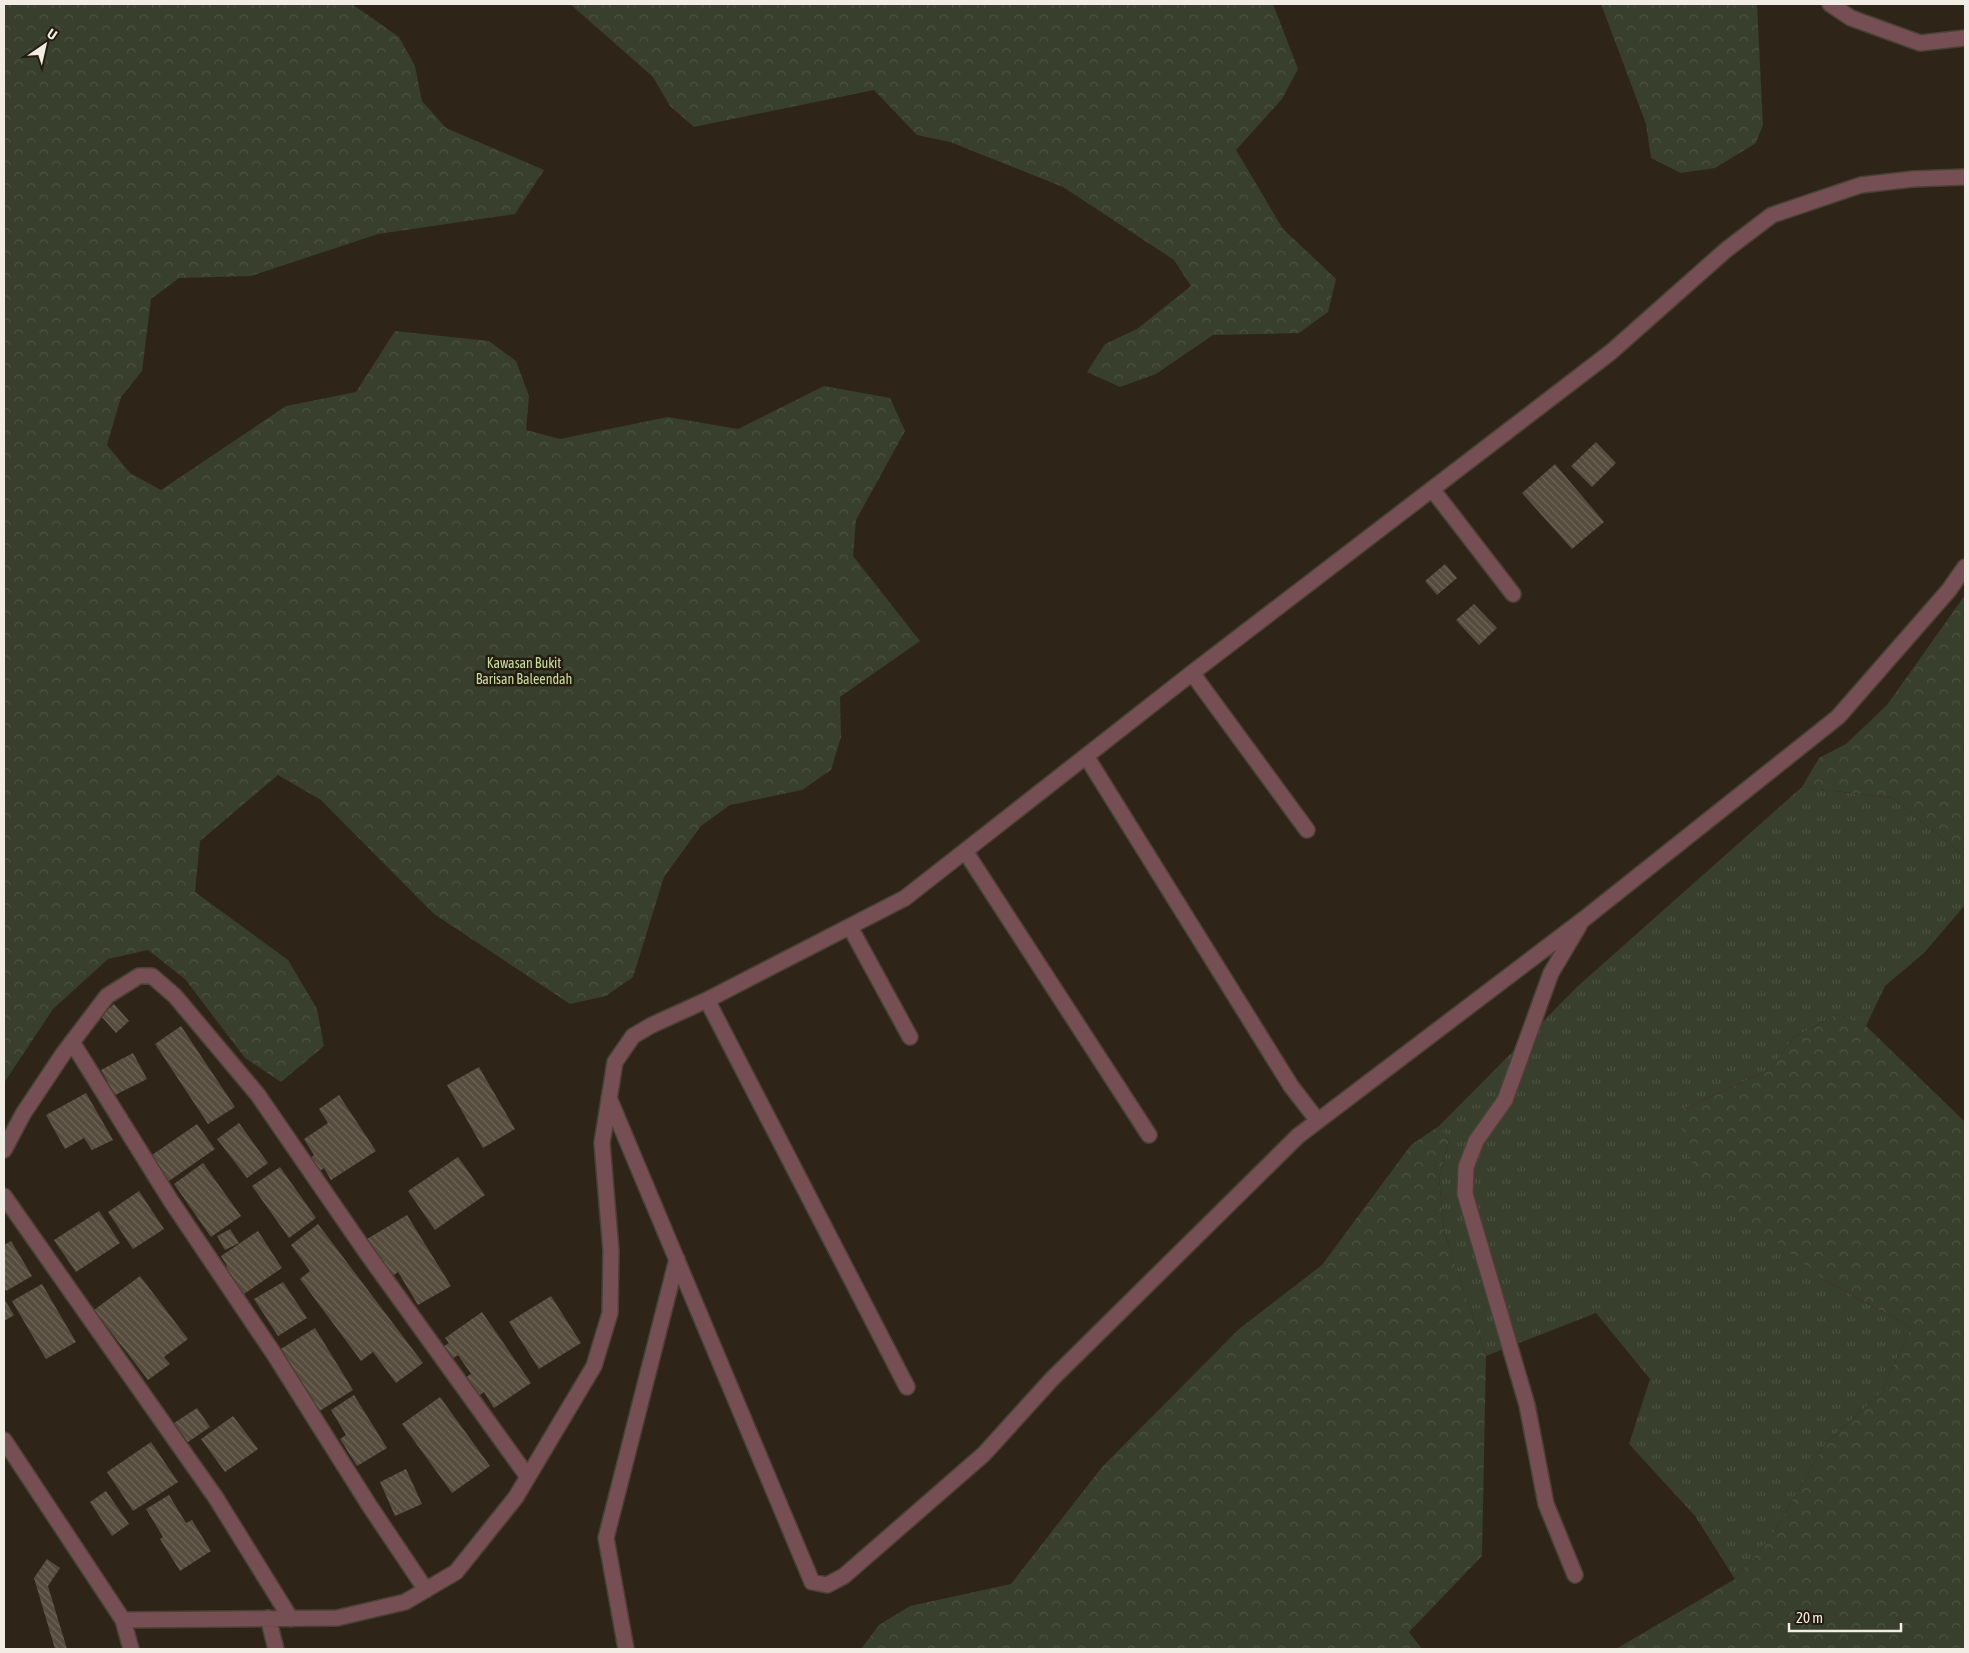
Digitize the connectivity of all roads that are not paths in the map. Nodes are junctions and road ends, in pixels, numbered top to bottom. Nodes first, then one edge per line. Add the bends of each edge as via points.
1 (1830, 4) edge
2 (1965, 38) edge
3 (1965, 177) edge
4 (1432, 489) junction
5 (1965, 567) edge
6 (1513, 594) dead end
7 (1192, 673) junction
8 (1086, 756) junction
9 (1308, 830) dead end
10 (964, 851) junction
11 (1584, 919) junction
12 (850, 927) junction
13 (707, 1000) junction
14 (910, 1037) dead end
15 (72, 1042) junction
16 (609, 1098) junction
17 (1318, 1121) junction
18 (1149, 1135) dead end
19 (4, 1150) edge
20 (4, 1196) edge
21 (677, 1260) junction
22 (907, 1387) dead end
23 (4, 1440) edge
24 (528, 1477) junction
25 (1575, 1575) dead end
26 (426, 1590) junction
27 (268, 1618) junction
28 (291, 1619) junction
29 (123, 1620) junction
30 (131, 1649) edge
31 (276, 1649) edge
32 (626, 1649) edge

1 - 2 street via 1851,18 1920,43
3 - 4 street via 1861,185 1772,215 1726,250 1611,352
4 - 6 street
4 - 7 street
5 - 11 street via 1949,590 1838,717
7 - 8 street
7 - 9 street
8 - 10 street
8 - 17 street via 1291,1086
10 - 12 street via 905,898
10 - 18 street
11 - 17 street
11 - 25 street via 1551,973 1505,1100 1476,1141 1466,1167 1465,1194 1527,1405 1546,1504
12 - 13 street
12 - 14 street
13 - 16 street via 633,1036 615,1062
13 - 22 street
15 - 19 street via 23,1114
15 - 24 street via 107,996 139,976 152,976 175,996 258,1095
15 - 26 street via 171,1202 274,1354
16 - 21 street
16 - 24 street via 602,1142 611,1251 610,1313 594,1366
17 - 21 street via 1298,1136 1118,1313 984,1454 844,1576 827,1586 812,1582
20 - 28 street via 216,1498
21 - 32 street via 606,1538
23 - 29 street
24 - 26 street via 516,1497 456,1572
26 - 28 street via 405,1602 338,1618
27 - 28 street
27 - 29 street
27 - 31 street
29 - 30 street

